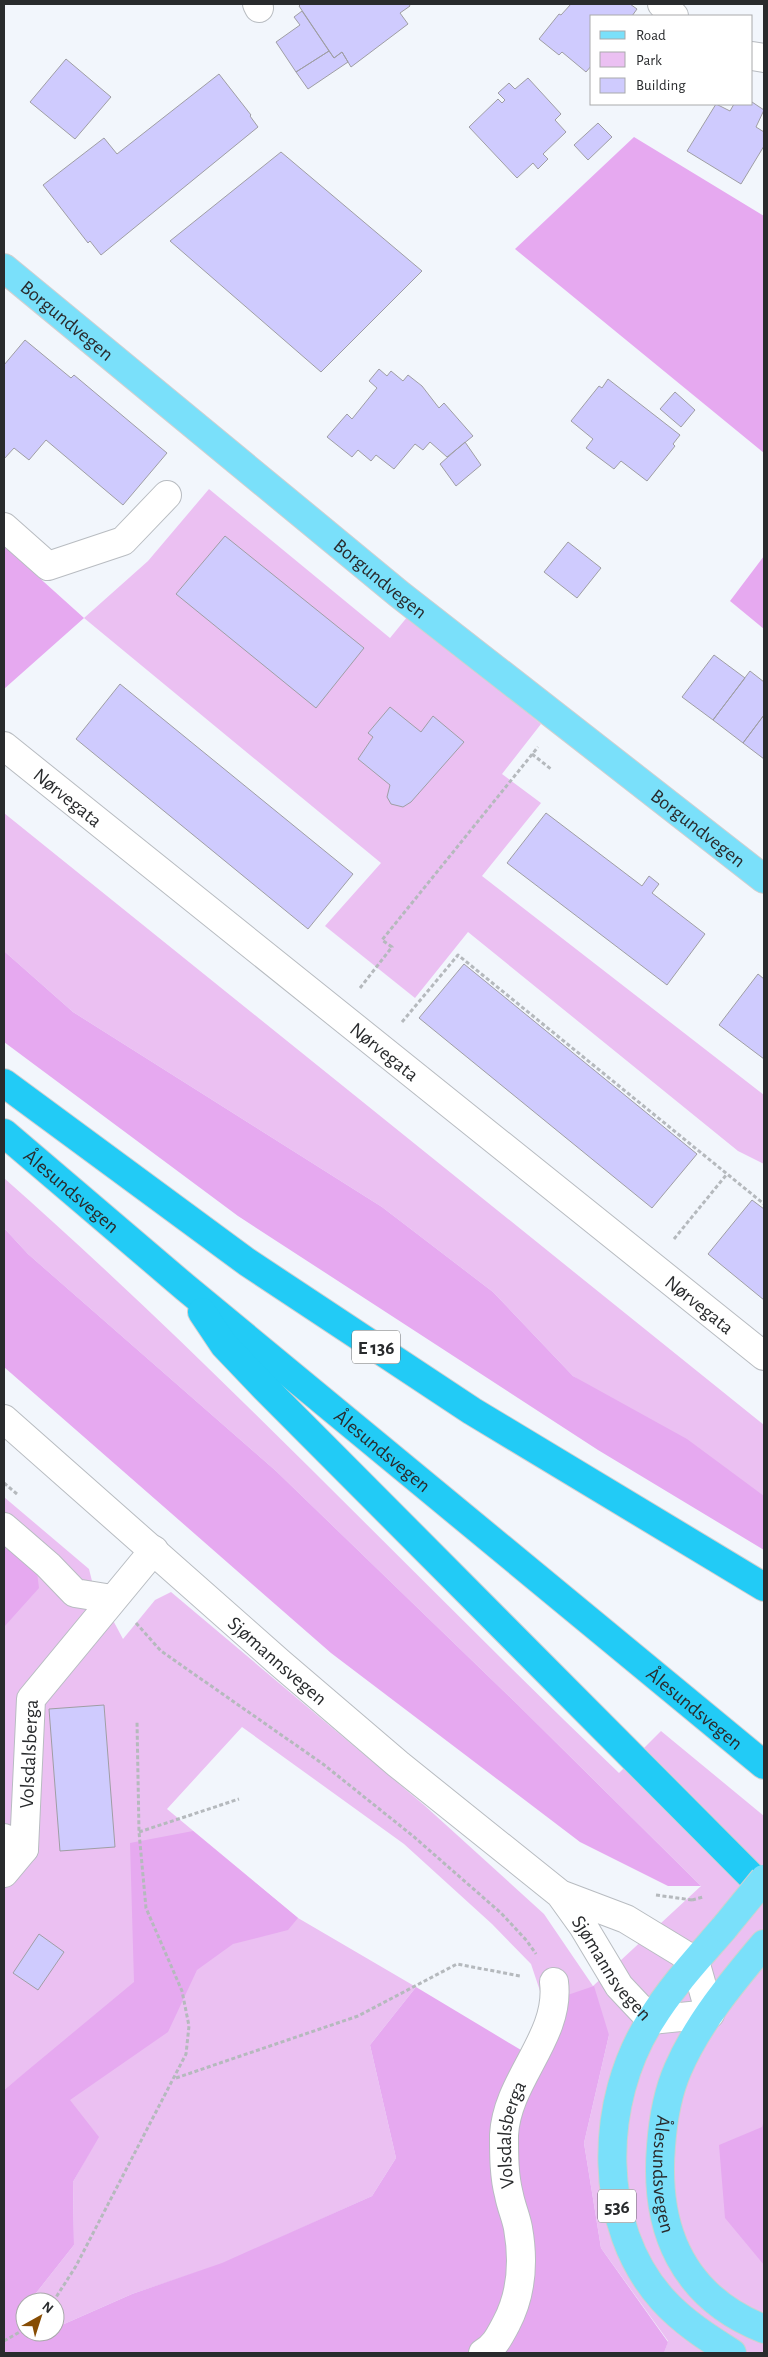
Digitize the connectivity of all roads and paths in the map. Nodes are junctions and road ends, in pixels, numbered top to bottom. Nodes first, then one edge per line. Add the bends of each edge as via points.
1 (662, 4) edge
2 (673, 15) edge
3 (4, 268) edge
4 (167, 495) dead end
5 (4, 527) edge
6 (542, 742) dead end
7 (4, 746) edge
8 (532, 754) junction
9 (550, 769) dead end
10 (764, 879) edge
11 (360, 988) dead end
12 (402, 1022) dead end
13 (4, 1082) edge
14 (4, 1133) edge
15 (728, 1174) junction
16 (764, 1204) edge
17 (670, 1243) dead end
18 (186, 1288) junction
19 (764, 1356) edge
20 (4, 1419) edge
21 (4, 1528) edge
22 (154, 1550) junction
23 (764, 1587) edge
24 (118, 1594) junction
25 (137, 1721) dead end
26 (764, 1765) edge
27 (240, 1799) dead end
28 (139, 1832) junction
29 (14, 1844) edge
30 (4, 1873) edge
31 (764, 1879) edge
32 (764, 1889) edge
33 (560, 1894) junction
34 (652, 1894) dead end
35 (692, 1900) dead end
36 (760, 1950) edge
37 (695, 1961) junction
38 (554, 1982) junction
39 (710, 2014) junction
40 (651, 2020) junction
41 (175, 2078) junction
42 (59, 2292) edge
43 (764, 2329) edge
44 (15, 2335) edge
45 (4, 2341) edge
46 (491, 2351) edge
47 (732, 2353) edge

1 - 2 street
3 - 10 main road, Borgundvegen via 399,594
4 - 5 street via 123,541 48,566
6 - 8 path
7 - 19 street, Nørvegata
8 - 9 path
8 - 11 path via 382,940 392,947
12 - 15 path via 458,955
13 - 23 highway, E 136 via 247,1262 472,1411
14 - 18 highway, Ålesundsvegen
15 - 16 path
15 - 17 path
18 - 26 highway, Ålesundsvegen
18 - 32 highway via 224,1345 265,1388
20 - 22 street, Sjømannsvegen
21 - 24 street via 75,1593
22 - 24 street, Volsdalsberga
22 - 33 street, Sjømannsvegen via 398,1764
24 - 29 street, Volsdalsberga via 31,1698
24 - 38 path via 136,1623 161,1651 323,1764 413,1836 501,1913 527,1941
25 - 28 path
27 - 28 path
28 - 41 path via 146,1908 182,1991 189,2026 186,2054
29 - 30 street, Volsdalsberga
31 - 37 main road, 536, bridge
33 - 37 street, Sjømannsvegen via 626,1919
33 - 40 street, Sjømannsvegen via 620,1986
34 - 35 path
36 - 39 main road, Ålesundsvegen / 536
37 - 39 street
37 - 40 main road, 536
38 - 41 path via 457,1964 358,2016
38 - 46 street, Volsdalsberga via 556,1999 552,2017 512,2096 504,2132 508,2194 518,2228 522,2268 516,2305
39 - 40 street, Sjømannsvegen
39 - 43 main road, Ålesundsvegen / 536 via 690,2044 663,2116 658,2173 661,2206 668,2233 688,2271 715,2300 746,2322
40 - 47 main road, 536 via 629,2064 614,2128 614,2189 624,2233 635,2258 662,2298 704,2335
41 - 42 path
44 - 45 path

